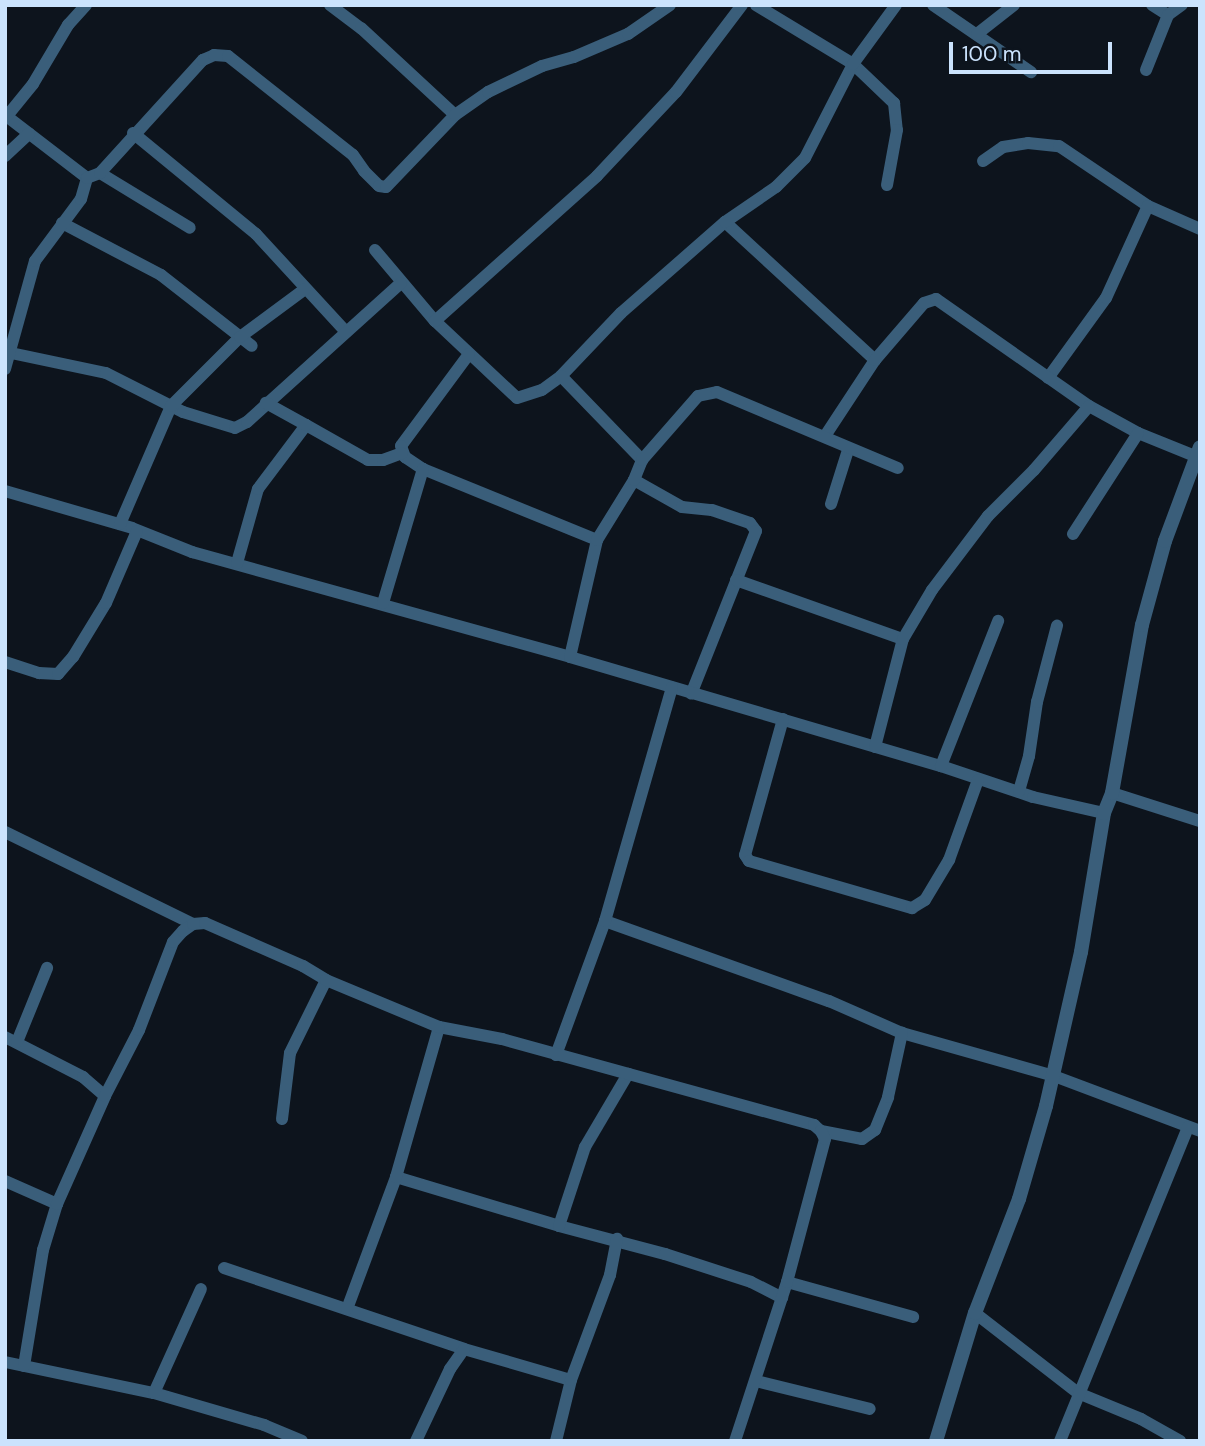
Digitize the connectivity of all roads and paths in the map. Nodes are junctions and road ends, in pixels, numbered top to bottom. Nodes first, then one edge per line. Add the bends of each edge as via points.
1 (86, 5) edge
2 (330, 5) edge
3 (670, 5) edge
4 (742, 5) edge
5 (755, 5) edge
6 (896, 5) edge
7 (933, 5) edge
8 (1014, 5) edge
9 (1152, 5) edge
10 (1182, 5) edge
11 (1168, 15) junction
12 (977, 34) junction
13 (853, 64) junction
14 (1146, 70) dead end
15 (1031, 72) dead end
16 (6, 115) edge
17 (454, 115) junction
18 (133, 133) junction
19 (29, 134) junction
20 (5, 156) edge
21 (984, 160) dead end
22 (100, 173) junction
23 (87, 178) junction
24 (887, 185) dead end
25 (1148, 206) junction
26 (725, 222) junction
27 (62, 223) junction
28 (190, 228) dead end
29 (1200, 229) edge
30 (375, 250) dead end
31 (401, 283) junction
32 (305, 289) junction
33 (435, 321) junction
34 (346, 332) junction
35 (240, 337) junction
36 (252, 346) dead end
37 (11, 353) junction
38 (469, 354) junction
39 (875, 360) junction
40 (5, 369) edge
41 (561, 376) junction
42 (1048, 378) junction
43 (267, 403) junction
44 (171, 406) junction
45 (1089, 406) junction
46 (306, 425) junction
47 (1138, 433) junction
48 (825, 436) junction
49 (848, 450) junction
50 (1198, 452) edge
51 (402, 453) junction
52 (642, 460) junction
53 (898, 468) dead end
54 (423, 469) junction
55 (634, 480) junction
56 (5, 491) edge
57 (831, 504) dead end
58 (120, 524) junction
59 (137, 531) junction
60 (1073, 534) dead end
61 (597, 540) junction
62 (237, 563) junction
63 (736, 580) junction
64 (383, 603) junction
65 (998, 621) dead end
66 (1057, 626) dead end
67 (903, 639) junction
68 (570, 657) junction
69 (5, 662) edge
70 (672, 687) junction
71 (691, 694) junction
72 (783, 719) junction
73 (875, 747) junction
74 (941, 766) junction
75 (978, 780) junction
76 (1019, 790) junction
77 (1112, 793) junction
78 (1104, 813) junction
79 (1200, 821) edge
80 (5, 832) edge
81 (605, 921) junction
82 (193, 924) junction
83 (47, 968) dead end
84 (326, 981) junction
85 (439, 1027) junction
86 (902, 1032) junction
87 (11, 1039) edge
88 (556, 1055) junction
89 (628, 1074) junction
90 (1054, 1076) junction
91 (105, 1096) junction
92 (282, 1119) dead end
93 (1194, 1129) edge
94 (821, 1131) junction
95 (396, 1177) junction
96 (5, 1181) edge
97 (57, 1204) junction
98 (559, 1226) junction
99 (617, 1239) junction
100 (224, 1268) dead end
101 (787, 1282) junction
102 (201, 1289) dead end
103 (782, 1298) junction
104 (347, 1309) junction
105 (975, 1313) junction
106 (913, 1317) dead end
107 (464, 1349) junction
108 (5, 1362) edge
109 (24, 1366) junction
110 (570, 1380) junction
111 (756, 1381) junction
112 (155, 1393) junction
113 (1078, 1393) junction
114 (870, 1409) dead end
115 (302, 1441) edge
116 (416, 1441) edge
117 (556, 1441) edge
118 (736, 1441) edge
119 (936, 1441) edge
120 (1060, 1441) edge
121 (1180, 1441) edge

1 - 16 street via 68,25 33,84
2 - 17 street
3 - 17 street via 635,31 518,76
4 - 33 street via 676,92 597,176
5 - 13 street
6 - 13 street
7 - 12 street
8 - 12 street
9 - 11 street
10 - 11 street
11 - 14 street
12 - 15 street
13 - 24 street via 894,103 897,130
13 - 26 street via 805,158 776,187
16 - 19 street
17 - 18 street via 393,183 379,186 363,172 354,155 229,56 214,55 203,60
18 - 22 street
18 - 32 street via 256,234
19 - 20 street
19 - 23 street
21 - 25 street via 1003,147 1028,143 1059,146
22 - 23 street
22 - 28 street
23 - 27 street via 81,199
25 - 29 street
25 - 42 street via 1106,298
26 - 39 street
26 - 41 street via 621,313
27 - 35 street via 160,275
27 - 37 street via 35,261
30 - 31 street
31 - 33 street
31 - 34 street
32 - 34 street
32 - 35 street
33 - 38 street
34 - 43 street
35 - 36 street
35 - 44 street
37 - 40 street
37 - 44 street via 106,373
38 - 41 street via 517,398 542,390
38 - 51 street via 401,446
39 - 42 street via 924,303 936,299
39 - 48 street
41 - 52 street
42 - 45 street
43 - 44 street via 235,428
43 - 46 street
44 - 58 street
45 - 47 street
45 - 67 street via 988,516 932,590
46 - 51 street via 368,460
46 - 62 street via 258,489
47 - 50 street
47 - 60 street
48 - 49 street
48 - 52 street via 717,392 706,392
49 - 53 street
49 - 57 street
50 - 77 street via 1165,541 1142,625
51 - 54 street
52 - 55 street
54 - 61 street
54 - 64 street
55 - 61 street
55 - 63 street via 682,507 712,510 750,523 756,531
56 - 58 street
58 - 59 street
59 - 62 street
59 - 69 street via 107,603 58,674
61 - 68 street
62 - 64 street
63 - 67 street
63 - 71 street
64 - 68 street
65 - 74 street
66 - 76 street
67 - 73 street
68 - 70 street
70 - 71 street
70 - 81 street
71 - 72 street
72 - 73 street
72 - 75 street via 745,855 749,861 912,908 925,900 949,860
73 - 74 street
74 - 75 street
75 - 76 street
76 - 78 street
77 - 78 street
77 - 79 street
78 - 90 street via 1082,952
80 - 82 street
81 - 86 street
81 - 88 street
82 - 84 street via 205,923 249,941
82 - 91 street via 173,942 139,1030
83 - 87 street
84 - 85 street
84 - 92 street via 290,1053
85 - 88 street
85 - 95 street
86 - 90 street
86 - 94 street via 888,1097 875,1130 862,1139
87 - 91 street via 83,1077
88 - 89 street
89 - 94 street via 814,1125
89 - 98 street via 585,1147
90 - 93 street
90 - 105 street via 1019,1199
91 - 97 street
93 - 113 street
94 - 101 street via 825,1139
95 - 98 street
95 - 104 street
96 - 97 street
97 - 109 street via 43,1251
98 - 99 street
99 - 103 street via 751,1282
99 - 110 street via 610,1275
100 - 104 street
101 - 103 street
101 - 106 street
102 - 112 street
103 - 111 street
104 - 107 street
105 - 113 street
105 - 119 street
107 - 110 street
107 - 116 street
108 - 109 street
109 - 112 street
110 - 117 street
111 - 114 street
111 - 118 street
112 - 115 street
113 - 120 street
113 - 121 street

